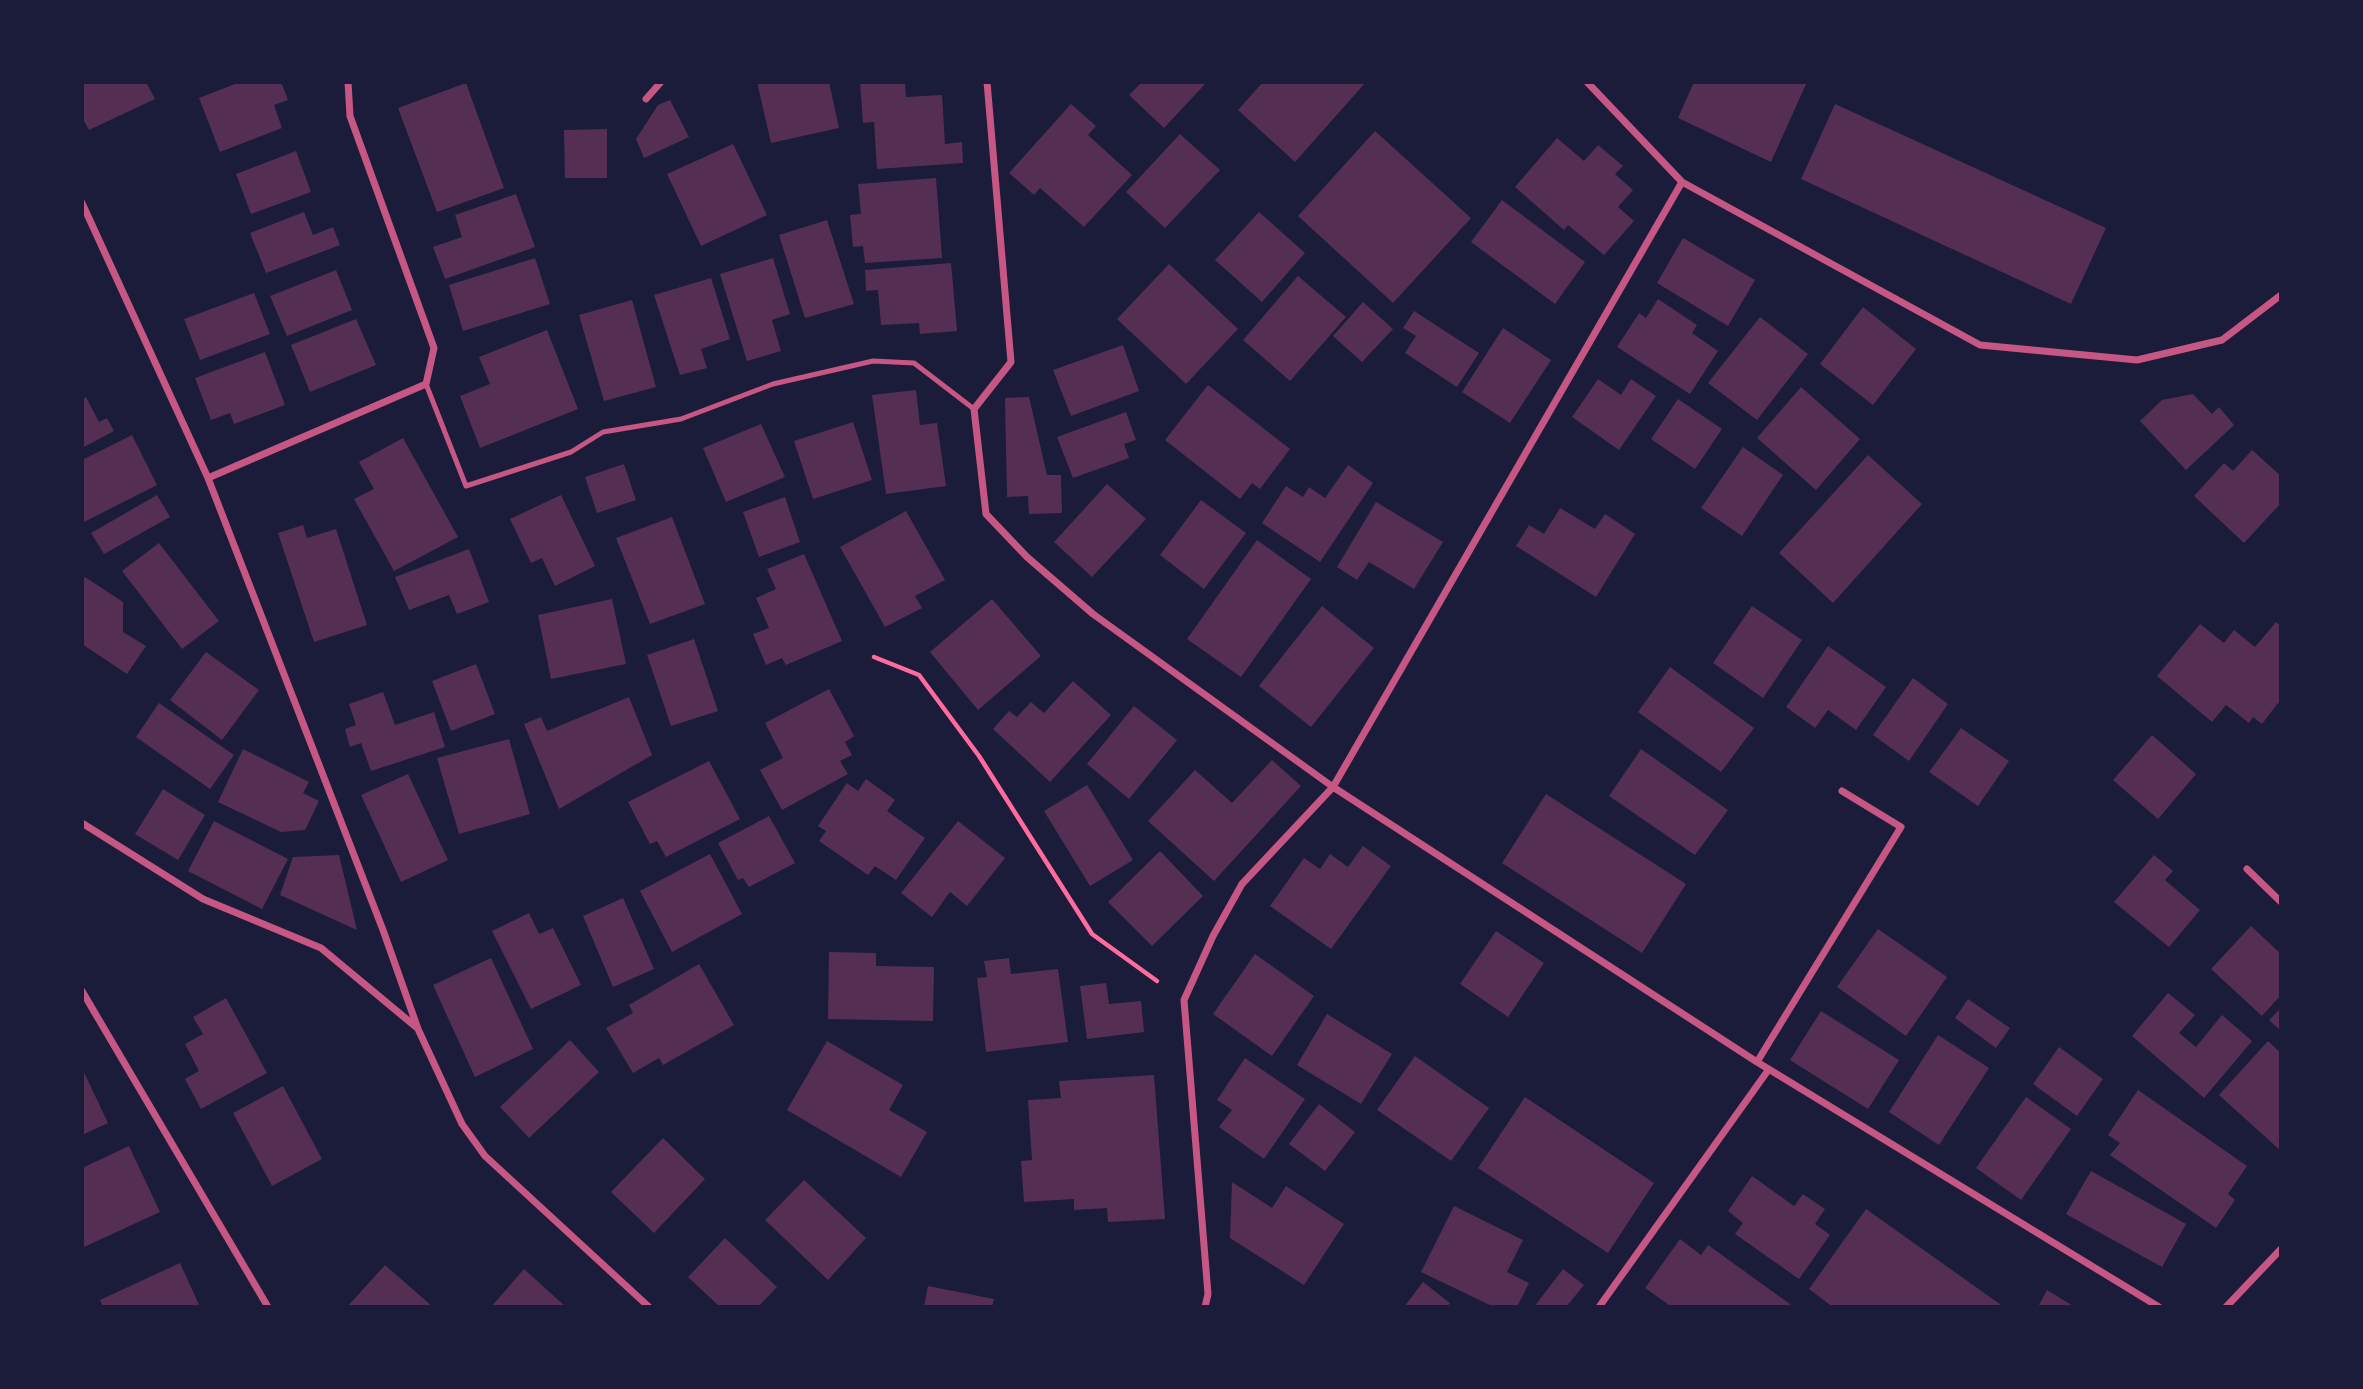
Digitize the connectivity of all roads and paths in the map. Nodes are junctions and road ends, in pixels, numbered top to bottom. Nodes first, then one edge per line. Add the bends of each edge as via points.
1 (348, 82) edge
2 (662, 82) edge
3 (987, 82) edge
4 (1587, 82) edge
5 (646, 99) dead end
6 (1682, 182) junction
7 (82, 203) edge
8 (2281, 295) edge
9 (426, 384) junction
10 (974, 409) junction
11 (208, 478) junction
12 (874, 657) dead end
13 (1333, 787) junction
14 (1842, 791) dead end
15 (82, 823) edge
16 (2247, 869) dead end
17 (2281, 902) edge
18 (82, 991) edge
19 (1184, 1000) junction
20 (418, 1029) junction
21 (1756, 1062) junction
22 (1769, 1069) junction
23 (2281, 1249) edge
24 (268, 1307) edge
25 (649, 1307) edge
26 (1205, 1307) edge
27 (1599, 1307) edge
28 (2159, 1307) edge
29 (2226, 1307) edge

1 - 9 street via 350,116 434,348
2 - 5 street
3 - 10 street via 1011,362
4 - 6 street
6 - 8 street via 1980,345 2137,360 2222,340
6 - 13 street
7 - 11 street
9 - 10 lane via 466,486 571,452 603,432 681,418 773,384 873,362 914,363
9 - 11 street
10 - 13 street via 986,514 1093,614
11 - 20 street
12 - 19 path via 919,675 979,756 1092,934
13 - 19 street via 1242,884
13 - 21 street
14 - 21 street via 1900,827
15 - 20 street via 203,899 321,948
16 - 17 street
18 - 24 street
19 - 26 street via 1208,1294
20 - 25 street via 462,1124 485,1156
21 - 22 street
22 - 27 street
22 - 28 street
23 - 29 street

